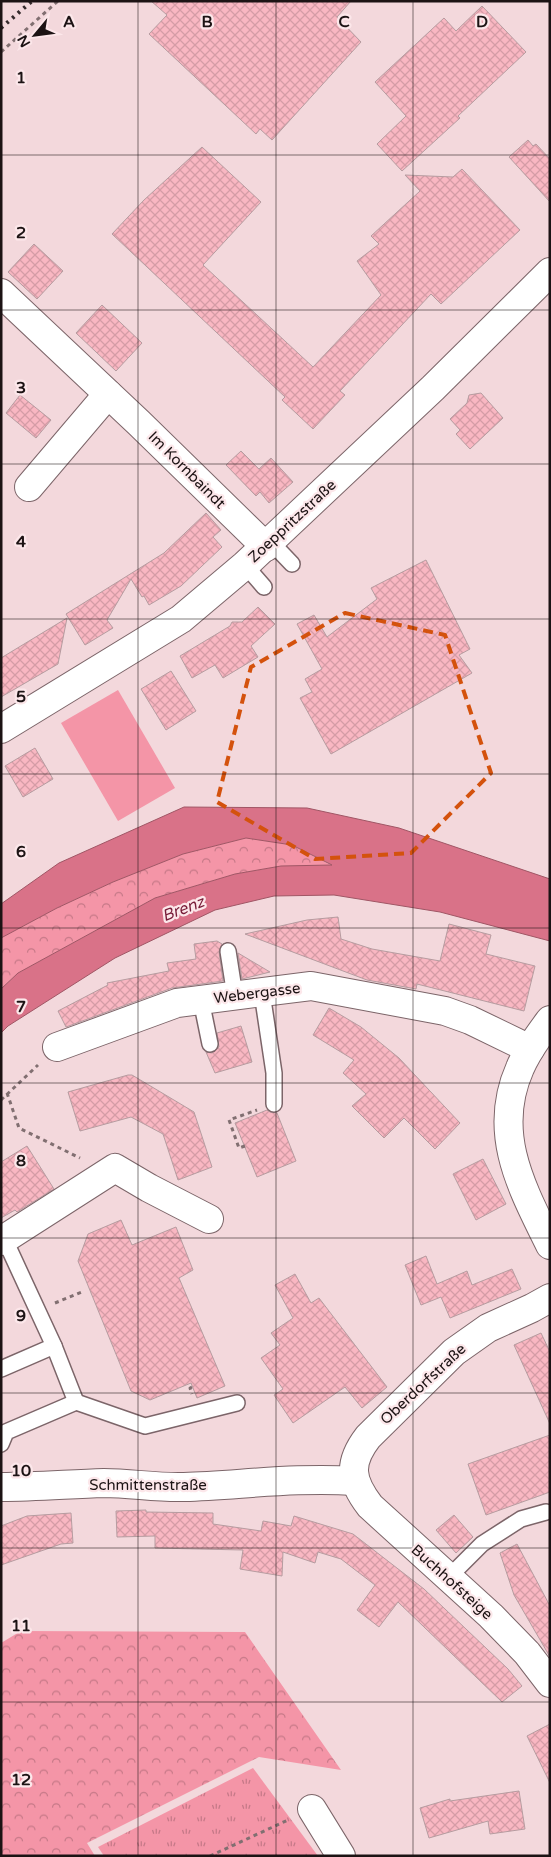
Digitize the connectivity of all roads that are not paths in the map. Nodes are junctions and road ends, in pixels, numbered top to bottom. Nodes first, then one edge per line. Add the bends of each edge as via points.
1 (550, 272) edge
2 (1, 293) edge
3 (108, 394) junction
4 (29, 487) dead end
5 (268, 545) junction
6 (292, 564) dead end
7 (245, 565) junction
8 (264, 587) dead end
9 (1, 729) edge
10 (228, 951) dead end
11 (262, 992) junction
12 (234, 996) junction
13 (201, 1000) junction
14 (550, 1020) edge
15 (210, 1044) dead end
16 (57, 1047) road end
17 (530, 1049) junction
18 (274, 1104) road end
19 (209, 1218) dead end
20 (3, 1241) edge
21 (550, 1245) edge
22 (550, 1298) edge
23 (54, 1346) junction
24 (1, 1368) edge
25 (76, 1402) junction
26 (237, 1403) dead end
27 (3, 1434) edge
28 (355, 1481) junction
29 (1, 1487) edge
30 (546, 1512) dead end
31 (449, 1577) junction
32 (550, 1683) edge
33 (312, 1809) road end
34 (340, 1856) edge

1 - 5 street, Zoeppritzstraße
2 - 3 street, Im Kornbaindt
3 - 4 street
3 - 5 street, Im Kornbaindt
5 - 6 lane
5 - 7 street, Zoeppritzstraße
7 - 8 lane
7 - 9 street, Zoeppritzstraße via 181,619
10 - 12 lane
11 - 12 street, Webergasse
11 - 17 street, Webergasse via 311,986 445,1010
11 - 18 lane via 274,1073
12 - 13 street, Webergasse
13 - 15 lane
13 - 16 street, Webergasse via 177,1003
14 - 17 street
17 - 21 street via 513,1085 508,1122 514,1165
19 - 20 street via 115,1168
20 - 23 lane
22 - 28 street, Oberdorfstraße via 488,1328 454,1352 368,1436 354,1460
23 - 24 lane
23 - 25 lane
25 - 26 lane via 145,1426
25 - 27 lane
28 - 29 street, Schmittenstraße via 277,1480 182,1487 104,1483
28 - 31 street, Buchhofsteige via 360,1494 378,1515
30 - 31 lane via 522,1519 482,1544
31 - 32 street, Buchhofsteige via 508,1633
33 - 34 street

